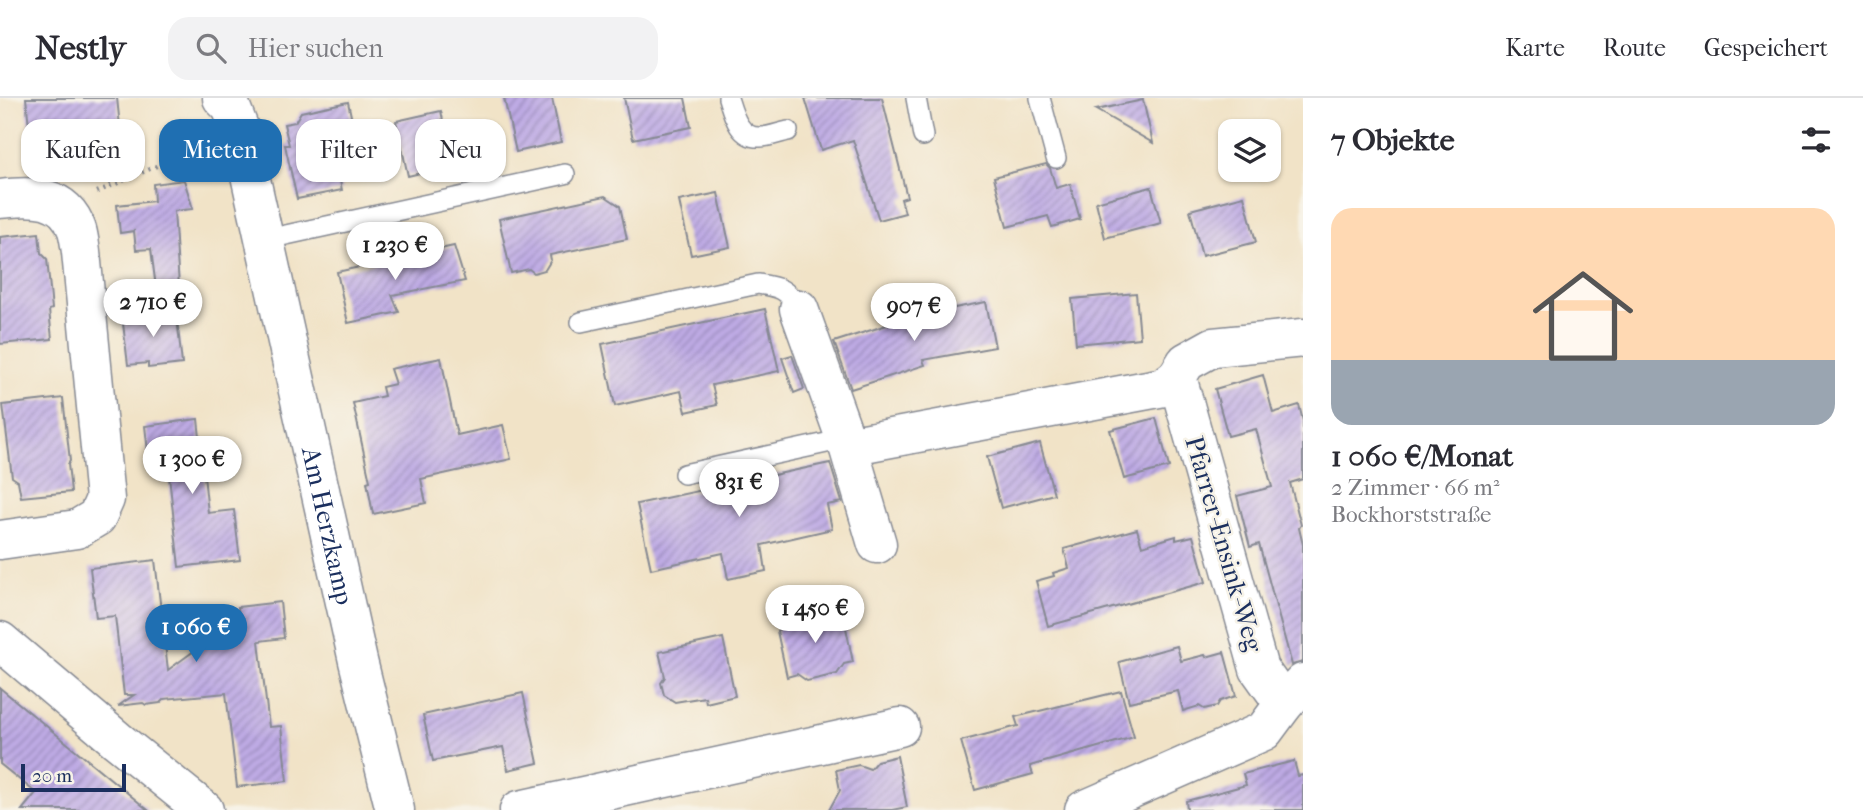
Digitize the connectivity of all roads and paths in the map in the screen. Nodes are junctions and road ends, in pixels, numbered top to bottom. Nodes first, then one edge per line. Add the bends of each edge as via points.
1 (728, 98) edge
2 (916, 98) edge
3 (1041, 98) edge
4 (231, 114) edge
5 (788, 131) dead end
6 (923, 136) dead end
7 (1056, 158) dead end
8 (565, 174) dead end
9 (0, 199) edge
10 (64, 207) junction
11 (263, 240) junction
12 (799, 309) joint
13 (581, 322) dead end
14 (1303, 338) edge
15 (1177, 377) junction
16 (846, 442) junction
17 (684, 474) dead end
18 (0, 540) edge
19 (877, 544) dead end
20 (0, 641) edge
21 (1293, 693) edge
22 (900, 727) dead end
23 (205, 810) edge
24 (395, 810) edge
25 (519, 810) edge
26 (1084, 810) edge

1 - 5 lane via 743,131 758,138
2 - 6 lane
3 - 7 lane
4 - 10 path
4 - 11 street, Am Herzkamp
8 - 11 lane
9 - 10 street via 47,199
10 - 18 street via 81,252 105,499 97,517 77,529
11 - 24 street, Am Herzkamp
12 - 13 lane via 779,287 758,284
12 - 16 street
14 - 15 street via 1213,347 1186,362
15 - 16 street via 1164,387
15 - 21 street, Pfarrer-Ensink-Weg via 1259,668
16 - 17 lane
16 - 19 street
20 - 23 street
21 - 26 street, Pfarrer-Ensink-Weg via 1265,731
22 - 25 street

